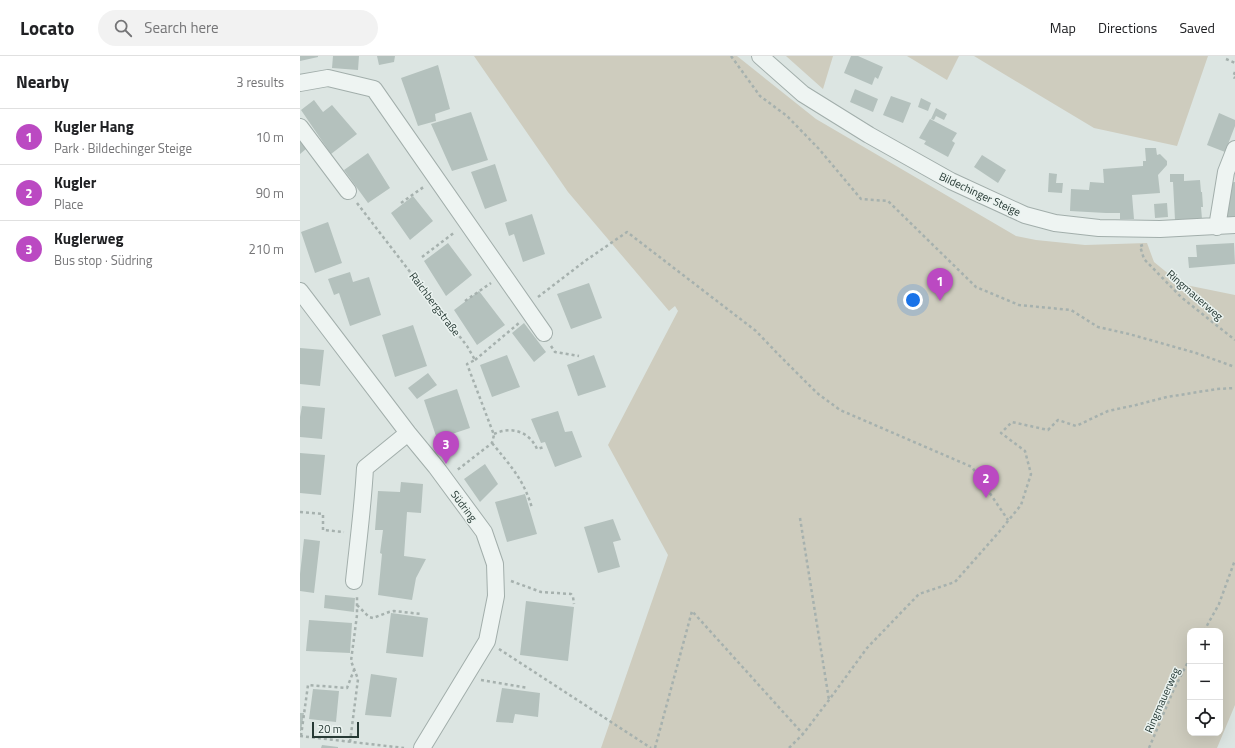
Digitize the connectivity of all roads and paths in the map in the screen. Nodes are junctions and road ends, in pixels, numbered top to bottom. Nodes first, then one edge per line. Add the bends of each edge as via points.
1 (731, 56) edge
2 (760, 56) edge
3 (1226, 59) dead end
4 (1235, 63) edge
5 (1235, 72) edge
6 (1235, 78) edge
7 (300, 83) edge
8 (300, 127) edge
9 (1235, 149) edge
10 (436, 178) junction
11 (348, 191) joint
12 (401, 203) dead end
13 (467, 223) junction
14 (1235, 225) edge
15 (1217, 227) junction
16 (1146, 244) dead end
17 (422, 257) dead end
18 (503, 274) junction
19 (302, 297) edge
20 (465, 301) dead end
21 (530, 314) junction
22 (544, 333) joint
23 (1235, 340) edge
24 (580, 356) dead end
25 (475, 360) junction
26 (1235, 367) edge
27 (1235, 388) edge
28 (408, 433) junction
29 (494, 434) junction
30 (492, 443) junction
31 (544, 447) dead end
32 (445, 480) junction
33 (532, 508) dead end
34 (300, 512) edge
35 (800, 518) dead end
36 (1008, 520) junction
37 (358, 533) junction
38 (1235, 560) edge
39 (495, 576) junction
40 (354, 581) joint
41 (574, 604) dead end
42 (357, 605) junction
43 (421, 614) dead end
44 (1206, 628) edge
45 (487, 641) junction
46 (1187, 664) edge
47 (354, 670) junction
48 (464, 678) junction
49 (528, 688) dead end
50 (829, 700) junction
51 (803, 734) junction
52 (301, 736) edge
53 (350, 742) junction
54 (404, 748) edge
55 (422, 748) edge
56 (651, 748) edge
57 (655, 748) edge
58 (789, 748) edge
59 (1149, 748) edge

1 - 26 path via 760,96 787,116 814,143 861,199 888,201 976,287 1019,305 1071,310 1098,327 1196,353
2 - 15 street, Bildechinger Steige via 803,94 870,135 951,182 1025,215 1055,224 1099,228
3 - 4 path
5 - 6 path
7 - 10 street via 328,78 374,89
8 - 11 street
9 - 15 street via 1226,172
10 - 12 path
10 - 13 street
11 - 25 path, Raichbergstraße
13 - 17 path
13 - 18 street
14 - 15 street, Bildechinger Steige
16 - 23 path, Ringmauerweg via 1140,246 1149,265 1181,297
18 - 20 path
18 - 21 street
19 - 28 street, Südring
21 - 22 street
21 - 25 path
21 - 36 path via 539,295 627,232 756,331 817,393 840,410 972,467
22 - 24 path via 555,352
25 - 29 path via 467,364
27 - 36 path via 1167,397 1108,411 1076,426 1058,420 1048,430 1012,422 1001,433 1025,451 1031,474 1021,505
28 - 32 street, Südring
28 - 37 street via 365,468
29 - 30 path
29 - 31 path via 503,430 513,430 528,437 537,449
30 - 32 path
30 - 33 path via 516,472
32 - 39 street, Südring via 484,532 495,564
34 - 37 path via 323,514 323,530
35 - 50 path
36 - 50 path via 955,582 919,594 867,648
37 - 40 street
38 - 44 path via 1219,604
39 - 41 path via 541,592 571,594
39 - 45 street, Südring via 496,596
40 - 42 path
42 - 43 path via 373,618 394,611
42 - 47 path via 351,661
45 - 48 street, Südring
45 - 56 path
46 - 59 path, Ringmauerweg
47 - 52 path via 347,688 308,685
47 - 53 path via 358,679
48 - 49 path
48 - 55 street, Südring
50 - 51 path
51 - 57 path via 692,611
51 - 58 path
52 - 53 path
53 - 54 path

